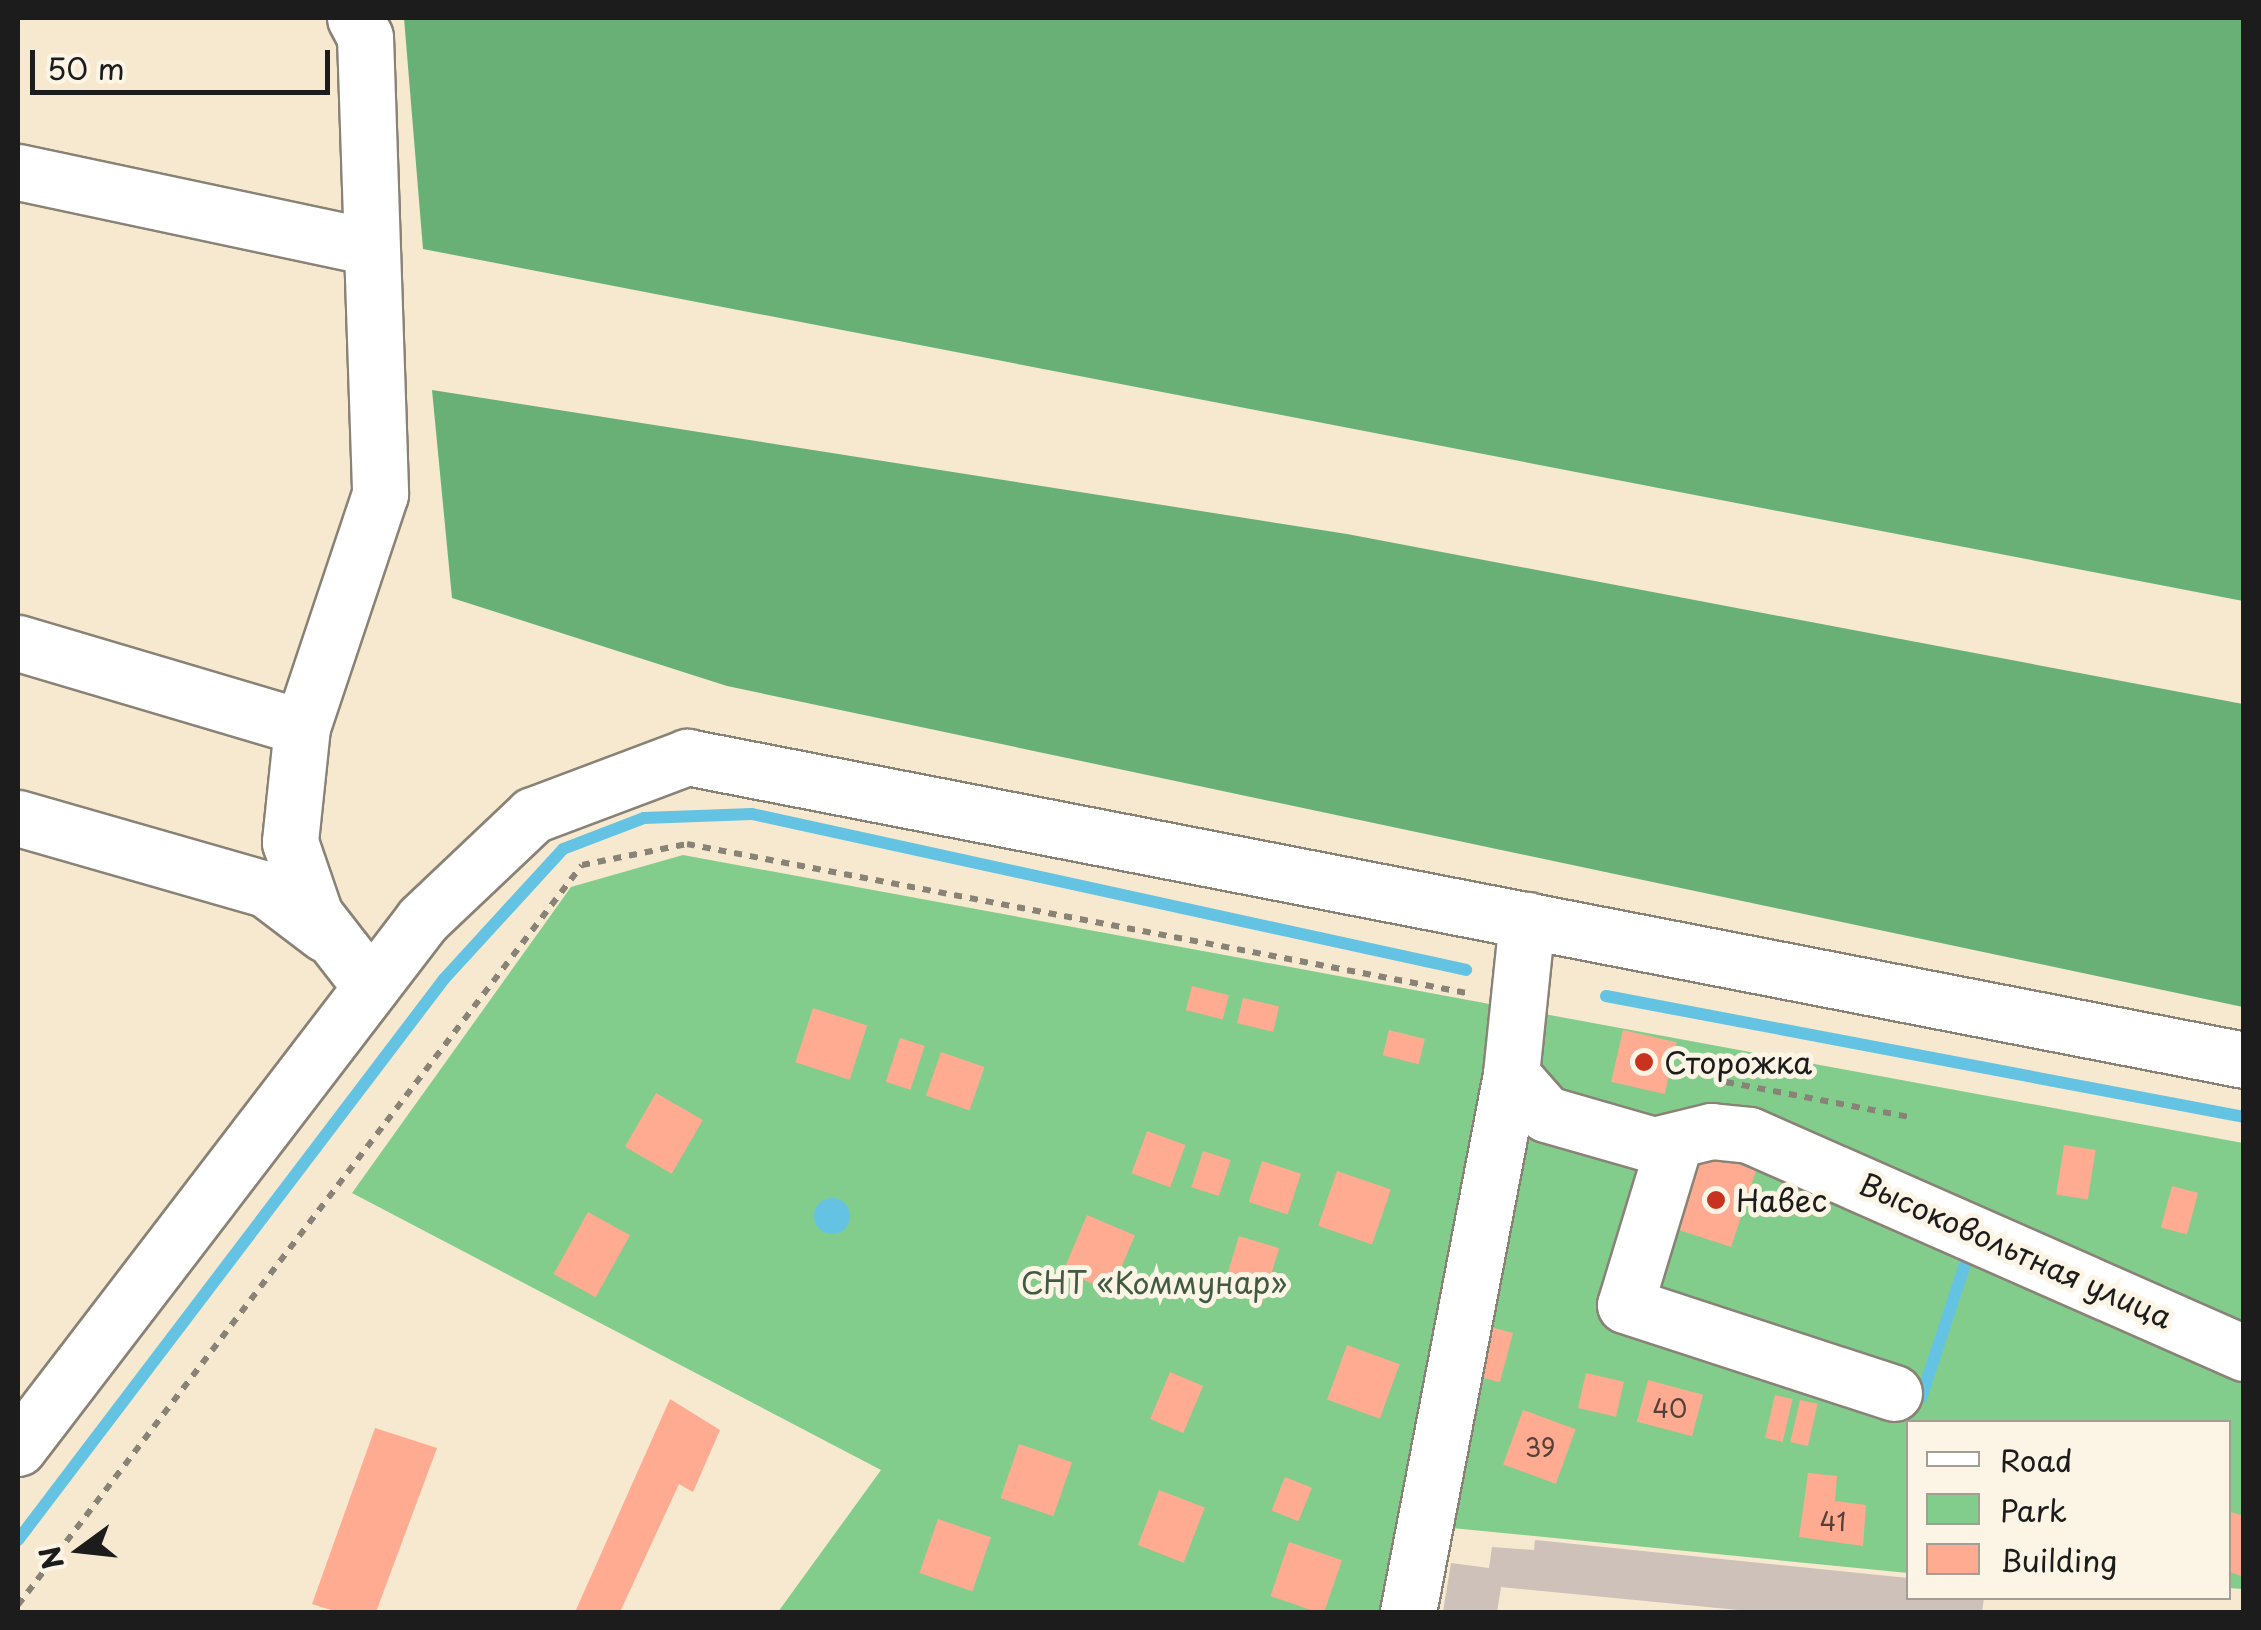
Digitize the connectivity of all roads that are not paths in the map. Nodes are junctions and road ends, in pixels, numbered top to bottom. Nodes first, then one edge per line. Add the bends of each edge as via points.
1 (354, 18) edge
2 (18, 172) edge
3 (370, 247) junction
4 (18, 643) edge
5 (302, 727) junction
6 (18, 818) edge
7 (1527, 920) junction
8 (336, 942) junction
9 (370, 988) junction
10 (2244, 1060) edge
11 (1511, 1074) junction
12 (1674, 1144) junction
13 (2244, 1354) edge
14 (1894, 1393) dead end
15 (18, 1448) edge
16 (1408, 1612) edge

1 - 3 street via 365,37
2 - 3 street
3 - 5 street via 380,494
4 - 5 street
5 - 8 street via 290,842 315,916
6 - 8 street via 266,890
7 - 9 street via 687,758 533,815 423,918
7 - 10 street
7 - 11 street
8 - 9 street
9 - 15 street
11 - 12 street, Высоковольтная улица via 1546,1114
11 - 16 street
12 - 13 street, Высоковольтная улица via 1711,1131 1749,1135
12 - 14 street via 1624,1305

